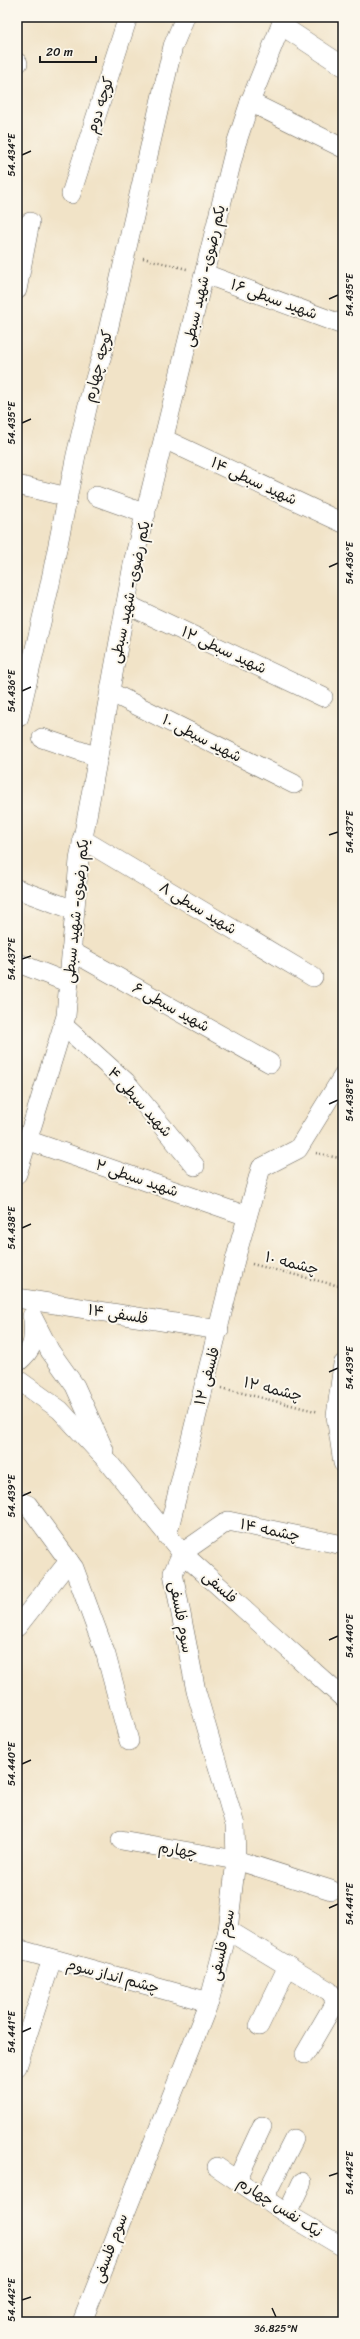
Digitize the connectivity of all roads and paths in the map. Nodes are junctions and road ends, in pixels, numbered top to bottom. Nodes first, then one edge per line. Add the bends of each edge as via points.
1 (128, 17) edge
2 (185, 17) edge
3 (282, 21) edge
4 (343, 66) edge
5 (250, 102) junction
6 (343, 148) edge
7 (71, 194) dead end
8 (30, 222) dead end
9 (126, 254) junction
10 (205, 274) junction
11 (17, 290) edge
12 (343, 325) edge
13 (164, 439) junction
14 (17, 485) edge
15 (96, 496) dead end
16 (68, 497) junction
17 (146, 514) junction
18 (343, 523) edge
19 (126, 604) junction
20 (110, 692) junction
21 (323, 697) dead end
22 (19, 717) dead end
23 (42, 738) dead end
24 (98, 757) junction
25 (294, 784) dead end
26 (82, 839) junction
27 (17, 889) edge
28 (74, 910) junction
29 (71, 951) junction
30 (18, 962) dead end
31 (313, 977) dead end
32 (69, 983) junction
33 (64, 1026) junction
34 (270, 1063) dead end
35 (343, 1076) edge
36 (27, 1140) junction
37 (298, 1149) junction
38 (343, 1159) edge
39 (195, 1166) dead end
40 (17, 1174) edge
41 (247, 1216) junction
42 (235, 1260) junction
43 (343, 1287) edge
44 (17, 1298) edge
45 (17, 1301) edge
46 (32, 1316) junction
47 (219, 1330) junction
48 (17, 1363) edge
49 (343, 1364) edge
50 (17, 1379) edge
51 (204, 1383) junction
52 (336, 1416) junction
53 (343, 1463) edge
54 (110, 1464) junction
55 (17, 1500) edge
56 (167, 1536) junction
57 (343, 1545) edge
58 (182, 1553) junction
59 (69, 1561) junction
60 (17, 1627) edge
61 (343, 1698) edge
62 (129, 1741) dead end
63 (120, 1840) dead end
64 (236, 1860) junction
65 (331, 1890) dead end
66 (228, 1930) junction
67 (17, 1949) edge
68 (52, 1959) junction
69 (288, 1966) junction
70 (209, 2002) junction
71 (259, 2026) dead end
72 (305, 2054) dead end
73 (17, 2067) edge
74 (262, 2126) dead end
75 (294, 2139) dead end
76 (217, 2166) dead end
77 (237, 2180) junction
78 (302, 2182) dead end
79 (264, 2198) junction
80 (287, 2214) junction
81 (343, 2247) edge
82 (82, 2322) edge

1 - 7 street, کوچه دوم
2 - 9 street, کوچه چهارم via 173,46
3 - 4 street
3 - 5 street, یکم رضوی- شهید سبطی
5 - 6 street
5 - 10 street, یکم رضوی- شهید سبطی via 236,144
8 - 11 street
9 - 10 path
9 - 16 street, کوچه چهارم via 90,396
10 - 12 street, شهید سبطی ۱۶
10 - 13 street, یکم رضوی- شهید سبطی
13 - 17 street, یکم رضوی- شهید سبطی
13 - 18 street, شهید سبطی ۱۴
14 - 16 street
15 - 17 street
16 - 22 street, کوچه چهارم
17 - 19 street, یکم رضوی- شهید سبطی
19 - 20 street, یکم رضوی- شهید سبطی
19 - 21 street, ۱۲ شهید سبطی
20 - 24 street, یکم رضوی- شهید سبطی
20 - 25 street, ۱۰ شهید سبطی
23 - 24 street
24 - 26 street, یکم رضوی- شهید سبطی
26 - 28 street, یکم رضوی- شهید سبطی
26 - 31 street, ۸ شهید سبطی
27 - 28 street
28 - 29 street, یکم رضوی- شهید سبطی
29 - 32 street, یکم رضوی- شهید سبطی
29 - 34 street, ۶ شهید سبطی
30 - 32 street
32 - 33 street, یکم رضوی- شهید سبطی
33 - 36 street, یکم رضوی- شهید سبطی
33 - 39 street, ۴ شهید سبطی via 126,1082
35 - 37 street
36 - 40 street, یکم رضوی- شهید سبطی
36 - 41 street, ۲ شهید سبطی
37 - 38 path
37 - 41 street, ۱۲ فلسفی via 261,1168
41 - 42 street, ۱۲ فلسفی
42 - 43 path, ۱۰ چشمه
42 - 47 street, ۱۲ فلسفی
44 - 47 street, ۱۴ فلسفی
45 - 46 street
46 - 48 street via 34,1341 27,1355
46 - 54 street via 50,1351 76,1386
47 - 51 street, ۱۲ فلسفی
49 - 52 street
50 - 54 street via 60,1410
51 - 52 path, ۱۲ چشمه
51 - 56 street, ۱۲ فلسفی
52 - 53 street
54 - 56 street, فلسفی
55 - 59 street via 28,1505
56 - 58 street, فلسفی
57 - 58 street, ۱۴ چشمه via 228,1521
58 - 61 street, فلسفی
58 - 64 street, سوم فلسفی via 173,1574 196,1691 235,1825
59 - 60 street
59 - 62 street via 74,1568 106,1655
63 - 64 street, چهارم
64 - 65 street, چهارم
64 - 66 street, سوم فلسفی
66 - 69 street
66 - 70 street, سوم فلسفی
67 - 68 street, چشم انداز سوم
68 - 70 street, چشم انداز سوم
68 - 73 street
69 - 71 street
69 - 72 street via 329,1991 334,1997 334,2004
70 - 82 street, سوم فلسفی
74 - 77 street
75 - 79 street
76 - 77 street, نیک نفس چهارم
77 - 79 street, نیک نفس چهارم
78 - 80 street
79 - 80 street, نیک نفس چهارم
80 - 81 street, نیک نفس چهارم

